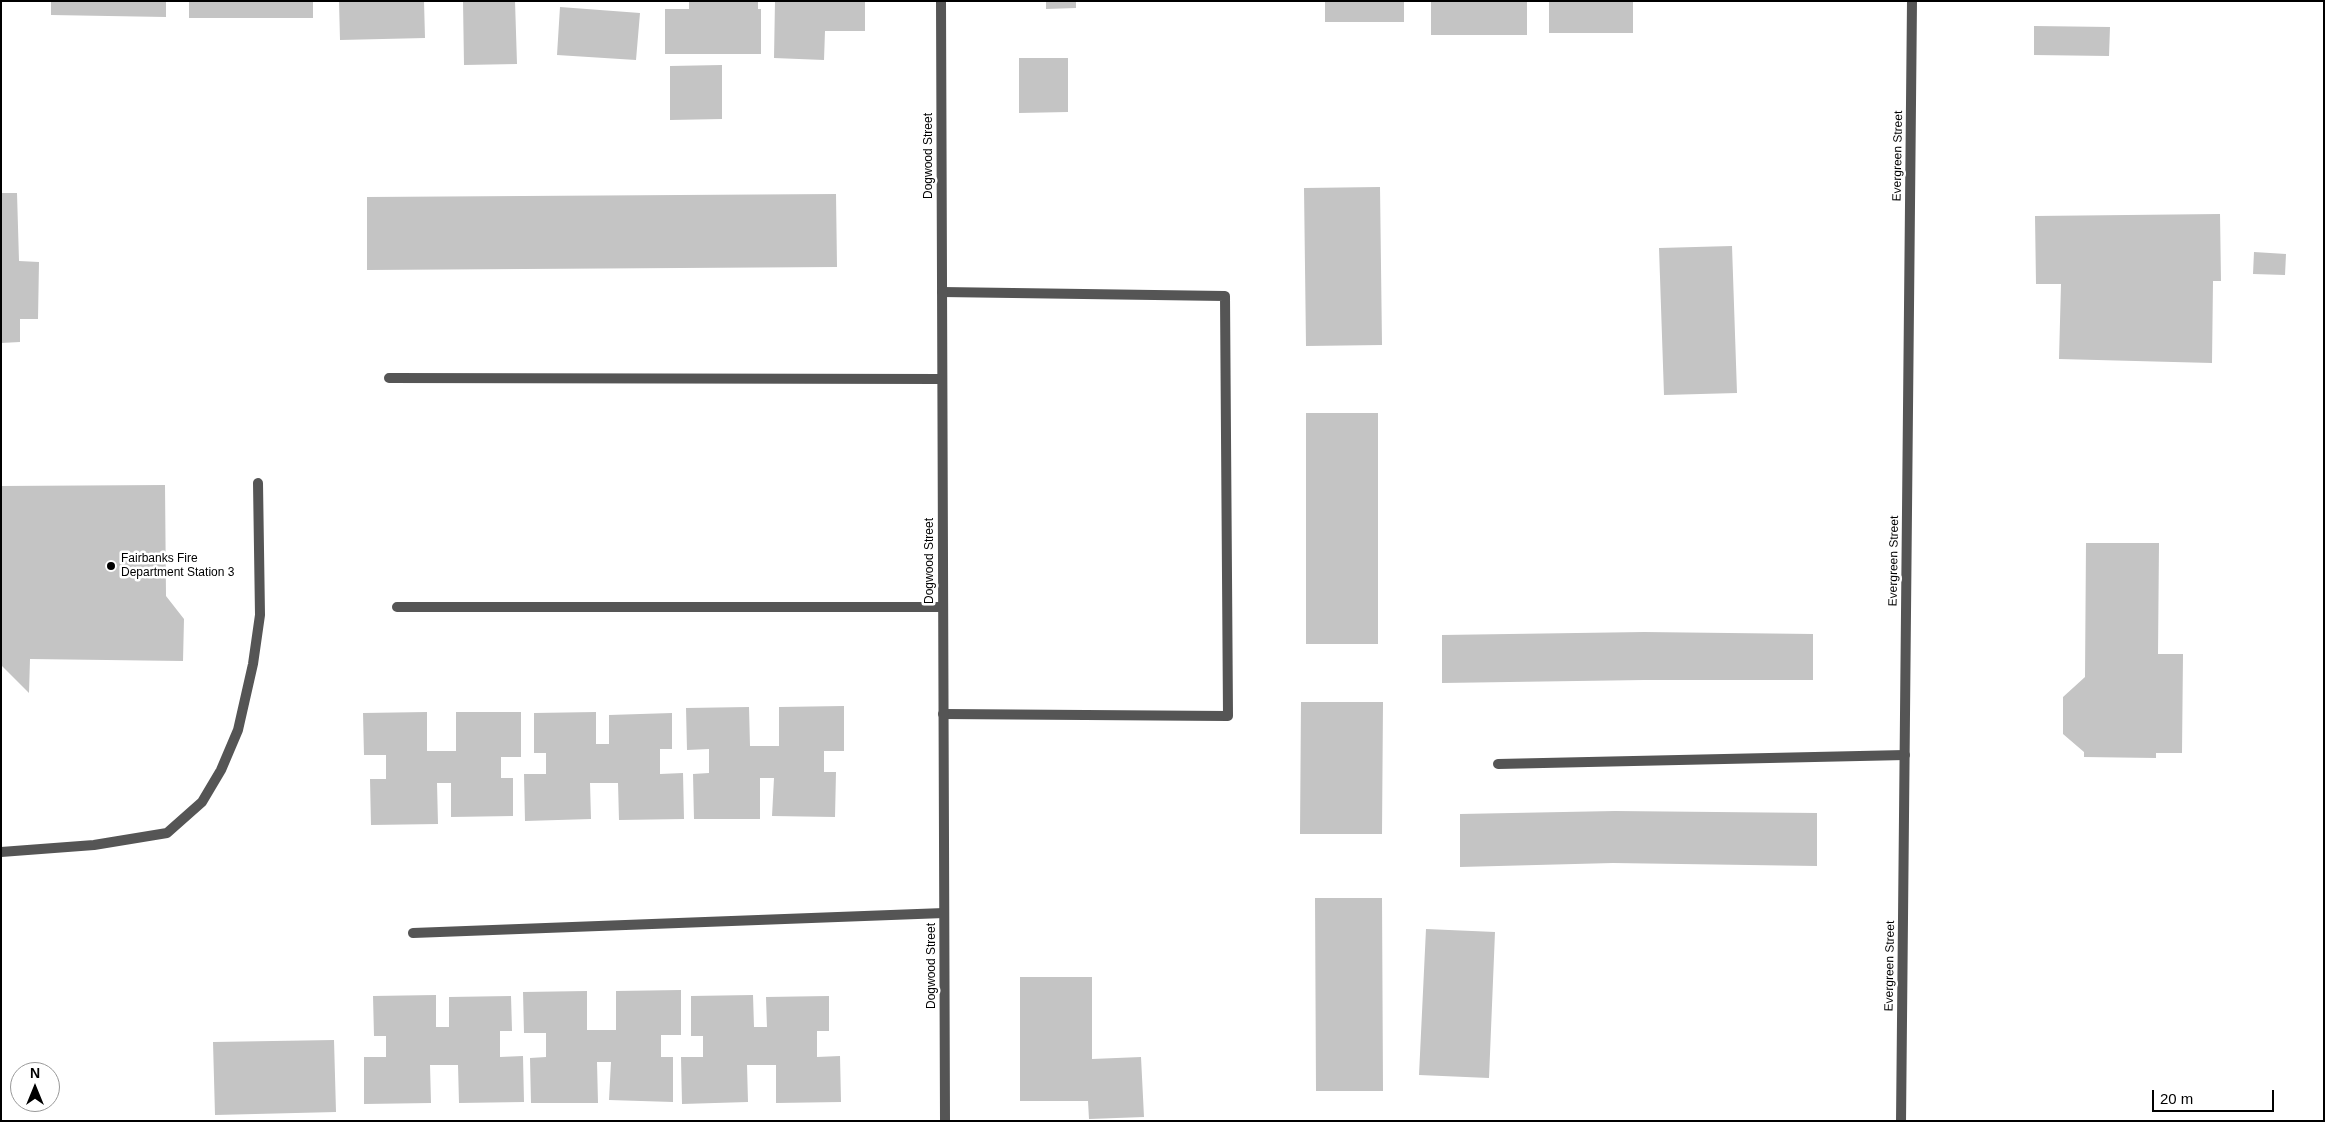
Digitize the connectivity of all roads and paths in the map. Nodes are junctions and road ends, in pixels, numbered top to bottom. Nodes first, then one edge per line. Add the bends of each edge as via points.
1 (941, 1) edge
2 (1912, 1) edge
3 (942, 292) junction
4 (388, 378) dead end
5 (942, 379) junction
6 (258, 483) dead end
7 (397, 607) dead end
8 (943, 607) junction
9 (943, 714) junction
10 (1905, 755) junction
11 (1498, 764) dead end
12 (1, 852) edge
13 (944, 913) junction
14 (413, 933) dead end
15 (945, 1121) edge
16 (1901, 1121) edge

1 - 3 street, Dogwood Street
2 - 10 street, Evergreen Street
3 - 5 street, Dogwood Street
3 - 9 street via 1225,296 1228,716
4 - 5 street
5 - 8 street, Dogwood Street
6 - 12 street via 260,615 253,664 238,730 221,770 202,802 167,833 94,845
7 - 8 street
8 - 9 street, Dogwood Street
9 - 13 street, Dogwood Street
10 - 11 street
10 - 16 street, Evergreen Street
13 - 14 street
13 - 15 street, Dogwood Street

